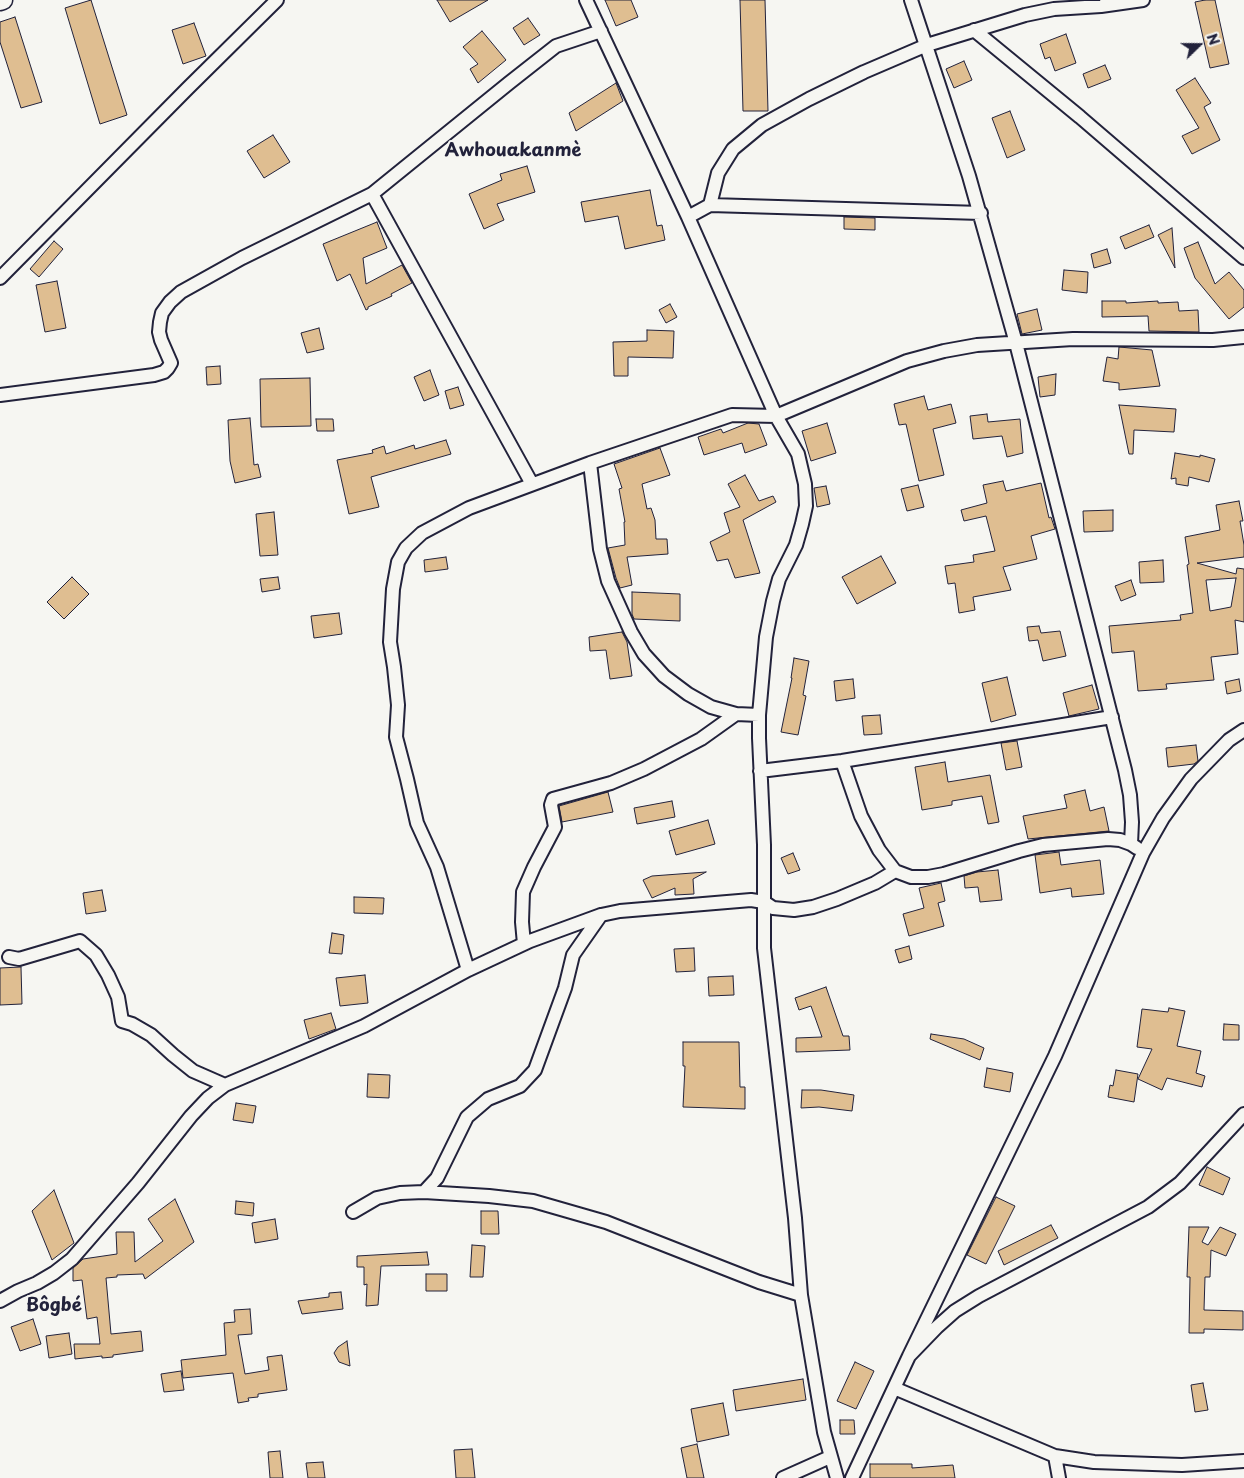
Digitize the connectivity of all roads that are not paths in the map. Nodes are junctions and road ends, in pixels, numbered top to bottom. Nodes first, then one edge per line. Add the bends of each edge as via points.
1 (277, 0) edge
2 (586, 0) edge
3 (910, 0) edge
4 (1143, 0) edge
5 (1088, 3) edge
6 (974, 30) junction
7 (601, 31) junction
8 (927, 45) junction
9 (372, 194) junction
10 (710, 205) junction
11 (981, 213) junction
12 (688, 217) junction
13 (1244, 258) edge
14 (0, 278) edge
15 (1244, 337) edge
16 (1016, 343) junction
17 (0, 395) edge
18 (776, 416) junction
19 (590, 463) junction
20 (532, 484) junction
21 (736, 714) junction
22 (759, 715) junction
23 (1112, 717) junction
24 (1244, 730) edge
25 (842, 761) junction
26 (760, 770) junction
27 (1131, 844) junction
28 (1143, 853) junction
29 (895, 871) junction
30 (764, 902) junction
31 (601, 914) junction
32 (524, 944) junction
33 (8, 957) dead end
34 (468, 970) junction
35 (225, 1085) junction
36 (1244, 1114) edge
37 (424, 1192) junction
38 (353, 1212) dead end
39 (801, 1295) junction
40 (0, 1301) edge
41 (909, 1356) junction
42 (894, 1388) junction
43 (1055, 1456) junction
44 (830, 1457) junction
45 (1244, 1462) edge
46 (783, 1478) edge
47 (837, 1478) edge
48 (852, 1478) edge
49 (1059, 1478) edge

1 - 14 street
2 - 7 street
3 - 8 street
4 - 5 street
5 - 6 street via 1025,15
6 - 8 street
6 - 13 street
7 - 9 street via 556,46
7 - 12 street
8 - 10 street via 864,72 762,125 732,149 718,173
8 - 11 street
9 - 17 street via 181,292 162,313 160,322 161,340 171,363 164,372
9 - 20 street
10 - 11 street
10 - 12 street
11 - 16 street
12 - 18 street
15 - 16 street
16 - 18 street via 977,345 907,361
16 - 23 street
18 - 19 street via 732,415
18 - 22 street via 798,454 806,506 796,545 779,579 773,601 766,637
19 - 20 street
19 - 21 street via 600,549 608,581 631,632 644,654 664,676 711,707
20 - 34 street via 469,508 422,533 406,548 398,562 393,589 390,642 398,705 396,737 417,823 438,867
21 - 22 street
21 - 32 street via 701,739 644,769 611,783 553,799 555,827 523,892
22 - 26 street
23 - 25 street
23 - 27 street via 1130,795
24 - 28 street via 1229,740 1191,779
25 - 26 street
25 - 29 street via 861,816 879,850
26 - 30 street
27 - 28 street
27 - 29 street via 1108,840 1043,845 928,877 911,877
28 - 41 street via 1056,1056
29 - 30 street via 855,892 813,906 783,910
30 - 31 street via 739,900
30 - 39 street via 767,980
31 - 32 street
31 - 37 street via 573,954 565,988 535,1070 520,1086 488,1098 467,1117 437,1178
32 - 34 street
33 - 35 street via 19,959 80,941 96,956 108,975 118,997 122,1021 151,1035 193,1070
34 - 35 street via 364,1026
35 - 40 street via 190,1116 72,1259 37,1283
36 - 41 street via 1195,1168 1162,1197 1140,1212 955,1311
37 - 38 street via 377,1198
37 - 39 street via 533,1201 606,1222 759,1282
39 - 44 street
41 - 42 street
42 - 43 street
42 - 48 street
43 - 45 street via 1094,1462 1182,1465
43 - 49 street
44 - 46 street
44 - 47 street

